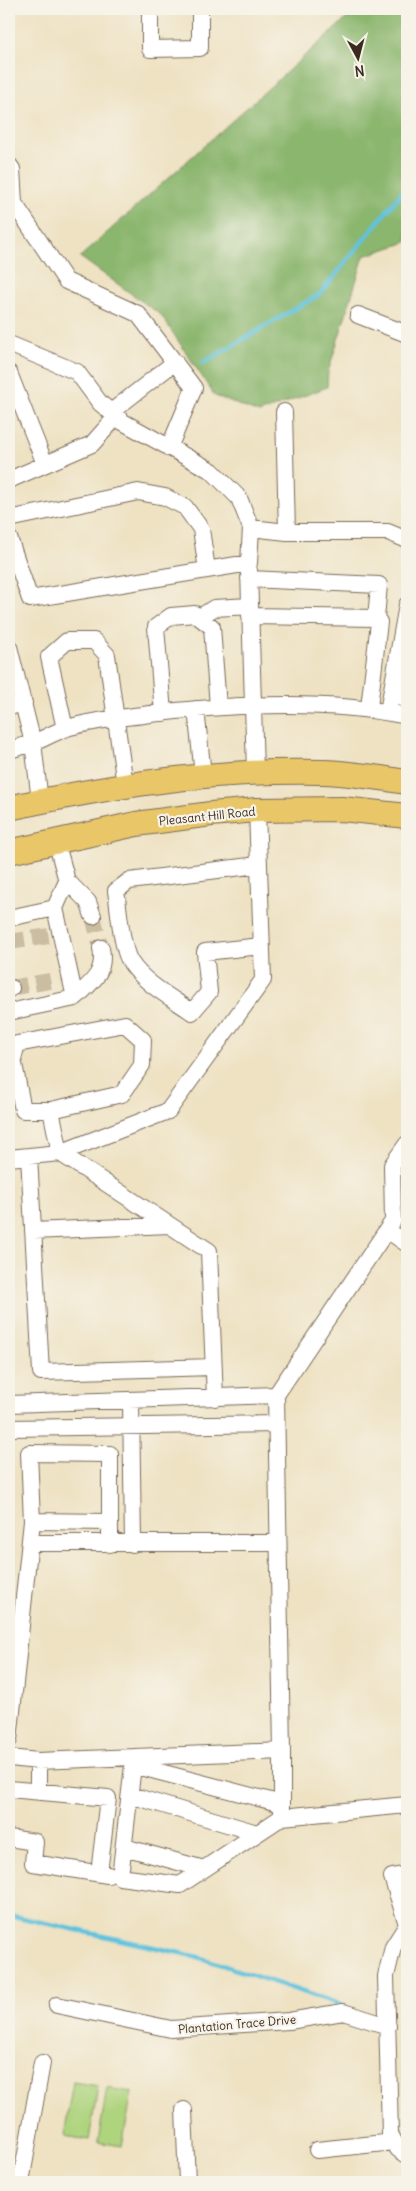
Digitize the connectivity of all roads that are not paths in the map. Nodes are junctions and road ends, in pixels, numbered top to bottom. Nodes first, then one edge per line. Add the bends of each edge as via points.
1 (150, 9) edge
2 (200, 9) edge
3 (9, 165) edge
4 (358, 315) dead end
5 (407, 334) edge
6 (13, 346) edge
7 (175, 362) junction
8 (9, 373) edge
9 (284, 412) dead end
10 (113, 414) junction
11 (169, 448) junction
12 (45, 464) junction
13 (9, 480) edge
14 (9, 519) edge
15 (251, 528) junction
16 (287, 532) junction
17 (9, 538) edge
18 (407, 540) edge
19 (207, 570) junction
20 (249, 571) junction
21 (407, 605) edge
22 (250, 611) junction
23 (200, 617) junction
24 (376, 618) junction
25 (9, 647) edge
26 (407, 671) edge
27 (16, 705) edge
28 (253, 705) junction
29 (218, 707) junction
30 (196, 708) junction
31 (368, 708) junction
32 (163, 713) junction
33 (397, 714) edge
34 (115, 718) junction
35 (64, 729) junction
36 (33, 743) junction
37 (9, 750) edge
38 (255, 772) junction
39 (203, 775) junction
40 (407, 782) edge
41 (125, 785) junction
42 (40, 801) junction
43 (9, 808) edge
44 (257, 810) junction
45 (407, 816) edge
46 (56, 840) junction
47 (9, 852) edge
48 (258, 865) junction
49 (67, 880) junction
50 (55, 908) junction
51 (93, 916) tunnel mouth
52 (9, 918) edge
53 (261, 946) junction
54 (101, 948) tunnel mouth
55 (75, 998) junction
56 (9, 1012) edge
57 (51, 1110) junction
58 (407, 1144) edge
59 (60, 1153) junction
60 (30, 1156) junction
61 (9, 1158) edge
62 (392, 1176) junction
63 (407, 1187) edge
64 (169, 1225) junction
65 (387, 1230) junction
66 (33, 1232) junction
67 (407, 1244) edge
68 (214, 1367) junction
69 (276, 1396) junction
70 (215, 1398) junction
71 (131, 1402) junction
72 (9, 1404) edge
73 (276, 1424) junction
74 (132, 1426) junction
75 (9, 1428) edge
76 (32, 1521) junction
77 (110, 1522) junction
78 (30, 1543) junction
79 (278, 1543) junction
80 (110, 1544) junction
81 (133, 1544) junction
82 (9, 1740) edge
83 (282, 1751) junction
84 (9, 1758) edge
85 (38, 1761) junction
86 (134, 1761) junction
87 (9, 1789) edge
88 (38, 1792) junction
89 (130, 1795) junction
90 (407, 1805) edge
91 (282, 1811) junction
92 (257, 1833) junction
93 (9, 1838) edge
94 (124, 1846) junction
95 (204, 1869) junction
96 (99, 1873) junction
97 (407, 1874) edge
98 (120, 1877) junction
99 (407, 1925) edge
100 (57, 2005) dead end
101 (388, 2026) junction
102 (42, 2063) dead end
103 (184, 2110) dead end
104 (394, 2142) junction
105 (317, 2150) dead end
106 (407, 2155) edge
107 (22, 2182) edge
108 (187, 2182) edge

1 - 2 street via 150,48 200,48
3 - 7 street via 12,168 14,203 66,281 138,314
4 - 5 street
6 - 8 street
6 - 10 street via 77,372
7 - 10 street
7 - 11 street via 194,388
8 - 12 street
9 - 16 street
10 - 11 street
10 - 12 street via 92,444
11 - 15 street via 212,471 238,498
12 - 13 street
14 - 19 street via 138,492 165,496 185,507 200,529
15 - 16 street
15 - 20 street
16 - 18 street via 388,532
17 - 19 street via 30,599
19 - 20 street
20 - 22 street
20 - 24 street via 379,585
21 - 33 street
22 - 23 street via 214,608
22 - 24 street
22 - 28 street
23 - 29 street via 212,627
23 - 32 street via 195,614 171,616 156,627
24 - 31 street via 379,622
25 - 27 street
26 - 33 street
27 - 36 street
28 - 29 street
28 - 31 street
28 - 38 street
29 - 30 street
30 - 32 street
30 - 39 street
31 - 33 street
32 - 34 street
34 - 35 street
34 - 35 street via 107,655 94,641 67,641 49,657
34 - 41 street
35 - 36 street
36 - 37 street
36 - 42 street
38 - 39 highway
38 - 40 highway via 326,772
39 - 41 highway
41 - 42 highway
42 - 43 highway
44 - 45 highway, Pleasant Hill Road via 342,809
44 - 46 highway, Pleasant Hill Road via 136,824
44 - 48 street
46 - 47 highway, Pleasant Hill Road
46 - 49 street
48 - 53 street
48 - 53 street via 128,881 116,891 122,936 130,963 153,985 192,1012 209,992 205,952
49 - 50 street
49 - 51 street via 88,902
50 - 52 street
50 - 55 street via 55,935 63,979
53 - 59 street via 263,980 168,1111
54 - 55 street via 104,961 97,978
55 - 56 street
57 - 57 street via 122,1094 142,1065 143,1040 125,1024 17,1044 13,1059 23,1110
57 - 59 street
58 - 62 street via 392,1165
59 - 60 street
59 - 64 street
60 - 61 street
60 - 66 street
62 - 63 street
62 - 65 street via 393,1221
64 - 66 street
64 - 68 street via 209,1251
65 - 67 street
65 - 69 street
66 - 68 street via 41,1372
68 - 70 street
69 - 70 street
69 - 73 street
70 - 71 street
71 - 72 street
71 - 74 street
73 - 74 street
73 - 79 street
74 - 75 street
74 - 81 street
76 - 77 street
76 - 77 street via 29,1453 110,1454
76 - 78 street
77 - 80 street
78 - 80 street
78 - 82 street
79 - 81 street
79 - 83 street
80 - 81 street
83 - 86 street
83 - 91 street
84 - 85 street
85 - 86 street
85 - 88 street
86 - 89 street
86 - 91 street
87 - 88 street
88 - 96 street via 108,1798
89 - 92 street
89 - 94 street
90 - 91 street
91 - 92 street
92 - 95 street
93 - 96 street via 35,1842 33,1863
94 - 95 street
94 - 98 street
95 - 98 street via 180,1884
96 - 98 street
97 - 99 street via 392,1877
99 - 101 street via 393,1946 386,1976
100 - 101 street, Plantation Trace Drive via 171,2029 288,2021 343,2012
101 - 104 street via 390,2134
102 - 107 street
103 - 108 street
104 - 105 street
104 - 106 street via 398,2150

